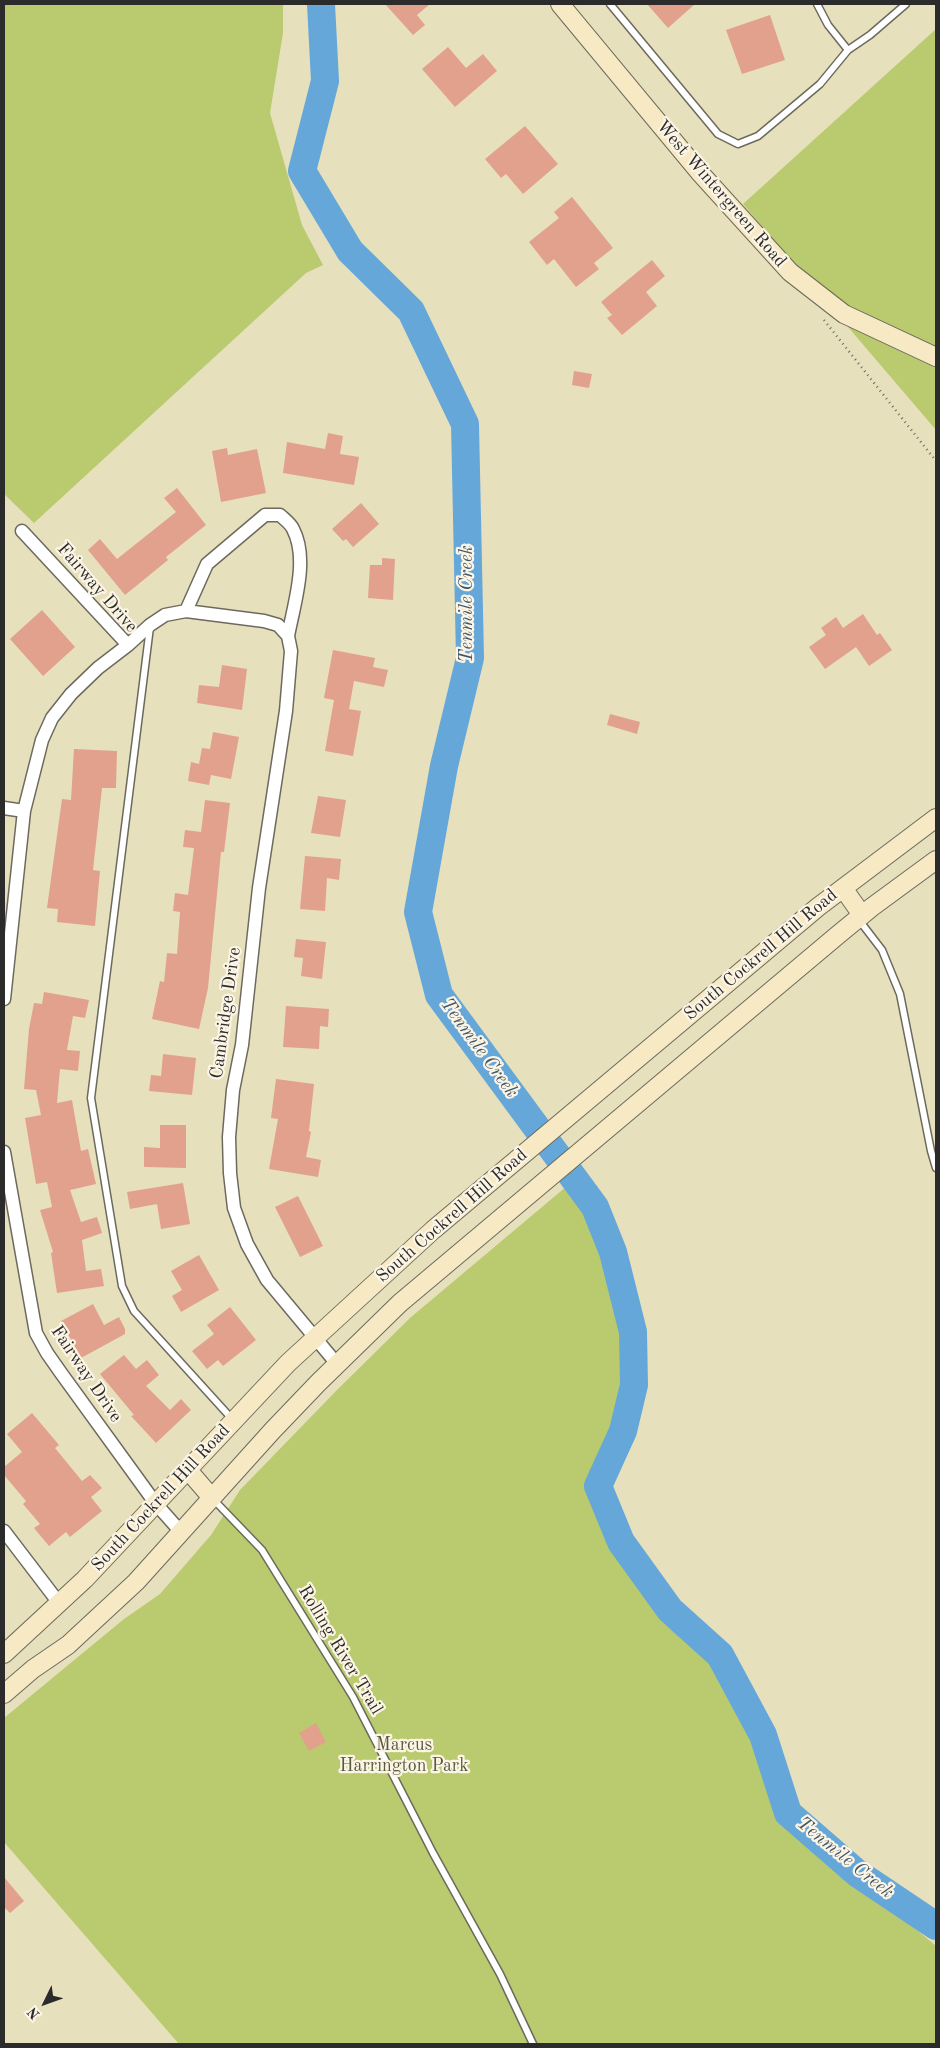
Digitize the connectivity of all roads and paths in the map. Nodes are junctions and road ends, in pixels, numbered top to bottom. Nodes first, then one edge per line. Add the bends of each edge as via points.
1 (560, 4) edge
2 (610, 4) edge
3 (817, 4) edge
4 (906, 4) edge
5 (848, 50) junction
6 (819, 313) dead end
7 (913, 344) junction
8 (936, 351) edge
9 (936, 357) edge
10 (936, 460) edge
11 (22, 530) dead end
12 (186, 611) junction
13 (150, 624) junction
14 (288, 636) junction
15 (128, 646) junction
16 (4, 808) edge
17 (24, 811) junction
18 (936, 818) edge
19 (936, 860) edge
20 (842, 888) junction
21 (860, 917) junction
22 (4, 999) edge
23 (4, 1152) edge
24 (936, 1168) edge
25 (314, 1338) junction
26 (337, 1364) junction
27 (234, 1421) junction
28 (188, 1470) junction
29 (212, 1498) junction
30 (156, 1504) junction
31 (4, 1531) edge
32 (181, 1532) junction
33 (59, 1604) junction
34 (4, 1654) edge
35 (4, 1694) edge
36 (533, 2044) edge

1 - 7 main road, West Wintergreen Road via 701,174 790,272 844,314
2 - 5 lane via 718,134 738,144 758,136 820,84
3 - 5 lane via 828,25
4 - 5 lane via 870,36
6 - 10 path
7 - 8 main road, West Wintergreen Road
7 - 9 main road, West Wintergreen Road
11 - 15 street, Fairway Drive
12 - 13 street via 165,614
12 - 14 street via 264,621 278,625
12 - 14 street, Cambridge Drive via 207,564 265,515 280,515 293,528 301,561
13 - 15 street
13 - 27 lane via 91,1098 122,1286 134,1311
14 - 25 street, Cambridge Drive via 291,650 286,711 259,888 242,1045 233,1090 230,1173 234,1208 247,1244 267,1280
15 - 17 street, Fairway Drive via 98,668 52,718 42,740
16 - 17 street
17 - 22 street, Fairway Drive
18 - 20 main road, South Cockrell Hill Road
19 - 21 main road, South Cockrell Hill Road
20 - 21 main road
20 - 25 main road, South Cockrell Hill Road via 489,1182
21 - 24 lane via 882,950 900,994
21 - 26 main road, South Cockrell Hill Road via 400,1303
23 - 30 street, Fairway Drive via 36,1333 60,1373
25 - 26 street, Cambridge Drive
25 - 27 main road, South Cockrell Hill Road
26 - 29 main road, South Cockrell Hill Road
27 - 28 main road, South Cockrell Hill Road
28 - 29 main road
28 - 30 main road, South Cockrell Hill Road
29 - 32 main road, South Cockrell Hill Road
29 - 36 lane, Rolling River Trail via 262,1550 353,1697 500,1974
30 - 32 street, Fairway Drive
30 - 33 main road, South Cockrell Hill Road
31 - 33 street
32 - 35 main road, South Cockrell Hill Road via 136,1582 75,1638
33 - 34 main road, South Cockrell Hill Road

